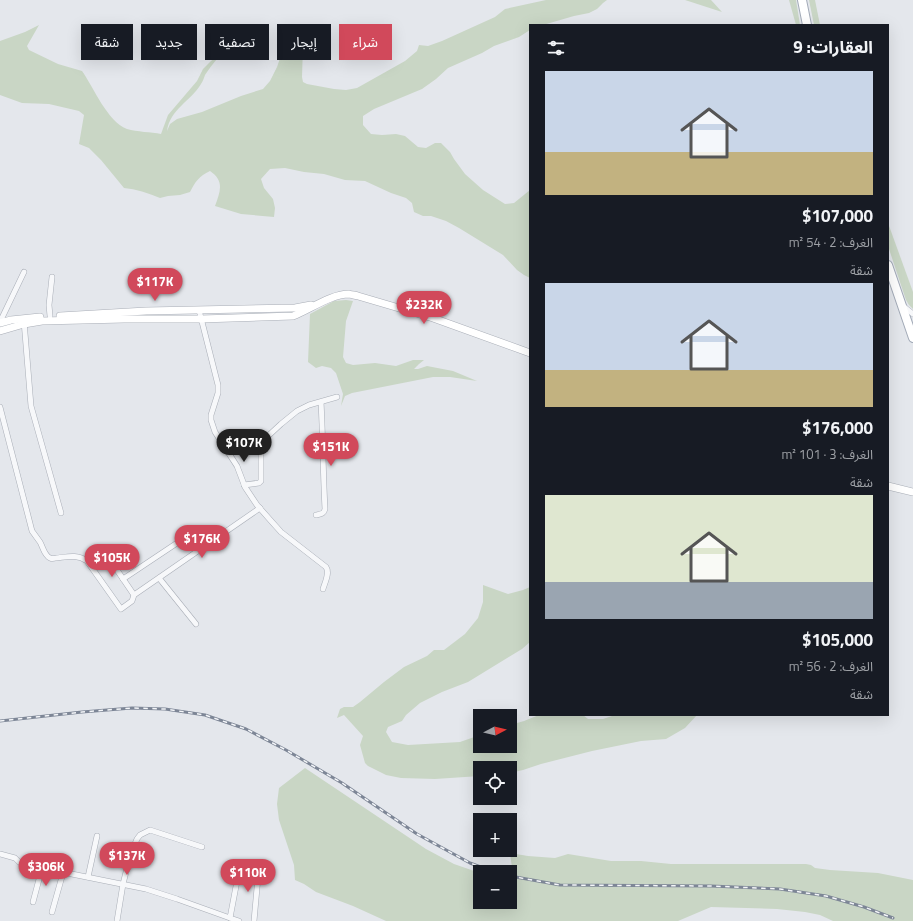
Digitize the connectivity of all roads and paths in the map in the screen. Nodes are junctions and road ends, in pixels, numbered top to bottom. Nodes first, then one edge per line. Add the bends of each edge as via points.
1 (802, 0) edge
2 (807, 24) edge
3 (889, 268) edge
4 (24, 272) dead end
5 (52, 277) dead end
6 (316, 305) junction
7 (902, 306) junction
8 (199, 310) junction
9 (210, 310) junction
10 (913, 314) edge
11 (50, 316) junction
12 (201, 319) junction
13 (211, 319) junction
14 (24, 321) junction
15 (0, 322) edge
16 (0, 330) edge
17 (913, 338) edge
18 (529, 353) edge
19 (337, 397) dead end
20 (321, 402) junction
21 (0, 407) edge
22 (244, 485) junction
23 (889, 486) edge
24 (913, 492) edge
25 (260, 508) junction
26 (61, 513) dead end
27 (316, 515) dead end
28 (206, 546) junction
29 (104, 551) dead end
30 (159, 578) junction
31 (123, 579) junction
32 (323, 589) dead end
33 (134, 595) junction
34 (196, 624) dead end
35 (98, 836) dead end
36 (202, 847) dead end
37 (0, 854) edge
38 (259, 866) dead end
39 (42, 868) junction
40 (63, 873) junction
41 (88, 877) junction
42 (237, 881) dead end
43 (123, 884) junction
44 (33, 902) dead end
45 (52, 912) dead end
46 (230, 918) junction
47 (118, 921) edge
48 (239, 921) edge
49 (254, 921) edge

1 - 2 main road
3 - 7 main road
4 - 15 street
5 - 11 street
6 - 9 street via 295,308
6 - 13 street via 293,316
6 - 18 street via 348,294 358,296 433,318
7 - 10 street
7 - 17 main road
8 - 9 street
8 - 11 street
8 - 12 street
9 - 13 street
11 - 14 street
12 - 13 street
12 - 14 street
12 - 22 street via 218,385 211,420 215,432 237,466
14 - 15 street
14 - 16 street
14 - 26 street via 31,406
19 - 20 street
20 - 22 street via 297,411 268,436 261,450 261,481
20 - 27 street via 325,512
21 - 33 street via 32,531 46,554 53,559 69,556 83,558 121,609 132,601
22 - 25 street
23 - 24 street
25 - 28 street
25 - 32 street via 281,532 326,567 328,573
28 - 30 street
28 - 31 street via 195,531
29 - 31 street
30 - 33 street
30 - 34 street
31 - 33 street
35 - 41 street
36 - 43 street via 150,830 144,832 140,834 132,851
37 - 39 street
38 - 49 street
39 - 40 street
39 - 44 street
40 - 41 street
40 - 45 street
41 - 43 street
42 - 46 street
43 - 46 street via 146,889
43 - 47 street
46 - 48 street

